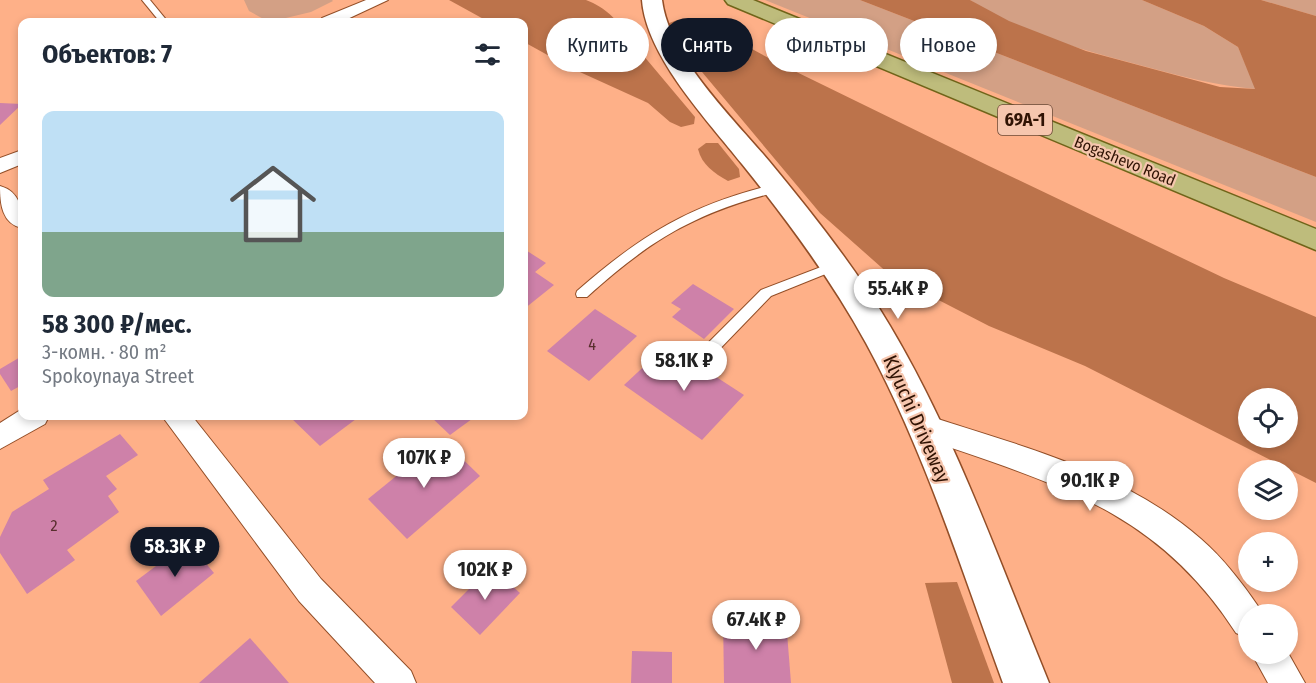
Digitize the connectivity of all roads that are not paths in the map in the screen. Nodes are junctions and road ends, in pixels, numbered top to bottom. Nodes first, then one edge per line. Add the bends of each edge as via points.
1 (146, 0) edge
2 (380, 0) edge
3 (735, 0) edge
4 (653, 3) edge
5 (161, 18) edge
6 (337, 18) edge
7 (18, 158) edge
8 (0, 166) edge
9 (776, 188) junction
10 (0, 193) edge
11 (18, 216) edge
12 (1316, 240) edge
13 (834, 266) junction
14 (582, 294) dead end
15 (707, 353) dead end
16 (28, 420) edge
17 (179, 420) edge
18 (922, 426) junction
19 (0, 437) edge
20 (1238, 608) edge
21 (1276, 664) edge
22 (399, 683) edge
23 (1026, 683) edge
24 (1288, 683) edge

1 - 5 lane
2 - 6 street
3 - 12 main road, Bogashevo Road / 69А-1
4 - 9 street, Klyuchi Driveway via 667,47
7 - 8 street
9 - 13 street, Klyuchi Driveway
9 - 14 lane via 746,194 695,215 636,248
10 - 11 street
13 - 15 lane via 766,292
13 - 18 street, Klyuchi Driveway via 891,358
16 - 19 street
17 - 22 street via 310,590
18 - 20 street via 1099,489 1135,509 1181,541
18 - 23 street, Klyuchi Driveway
21 - 24 street

